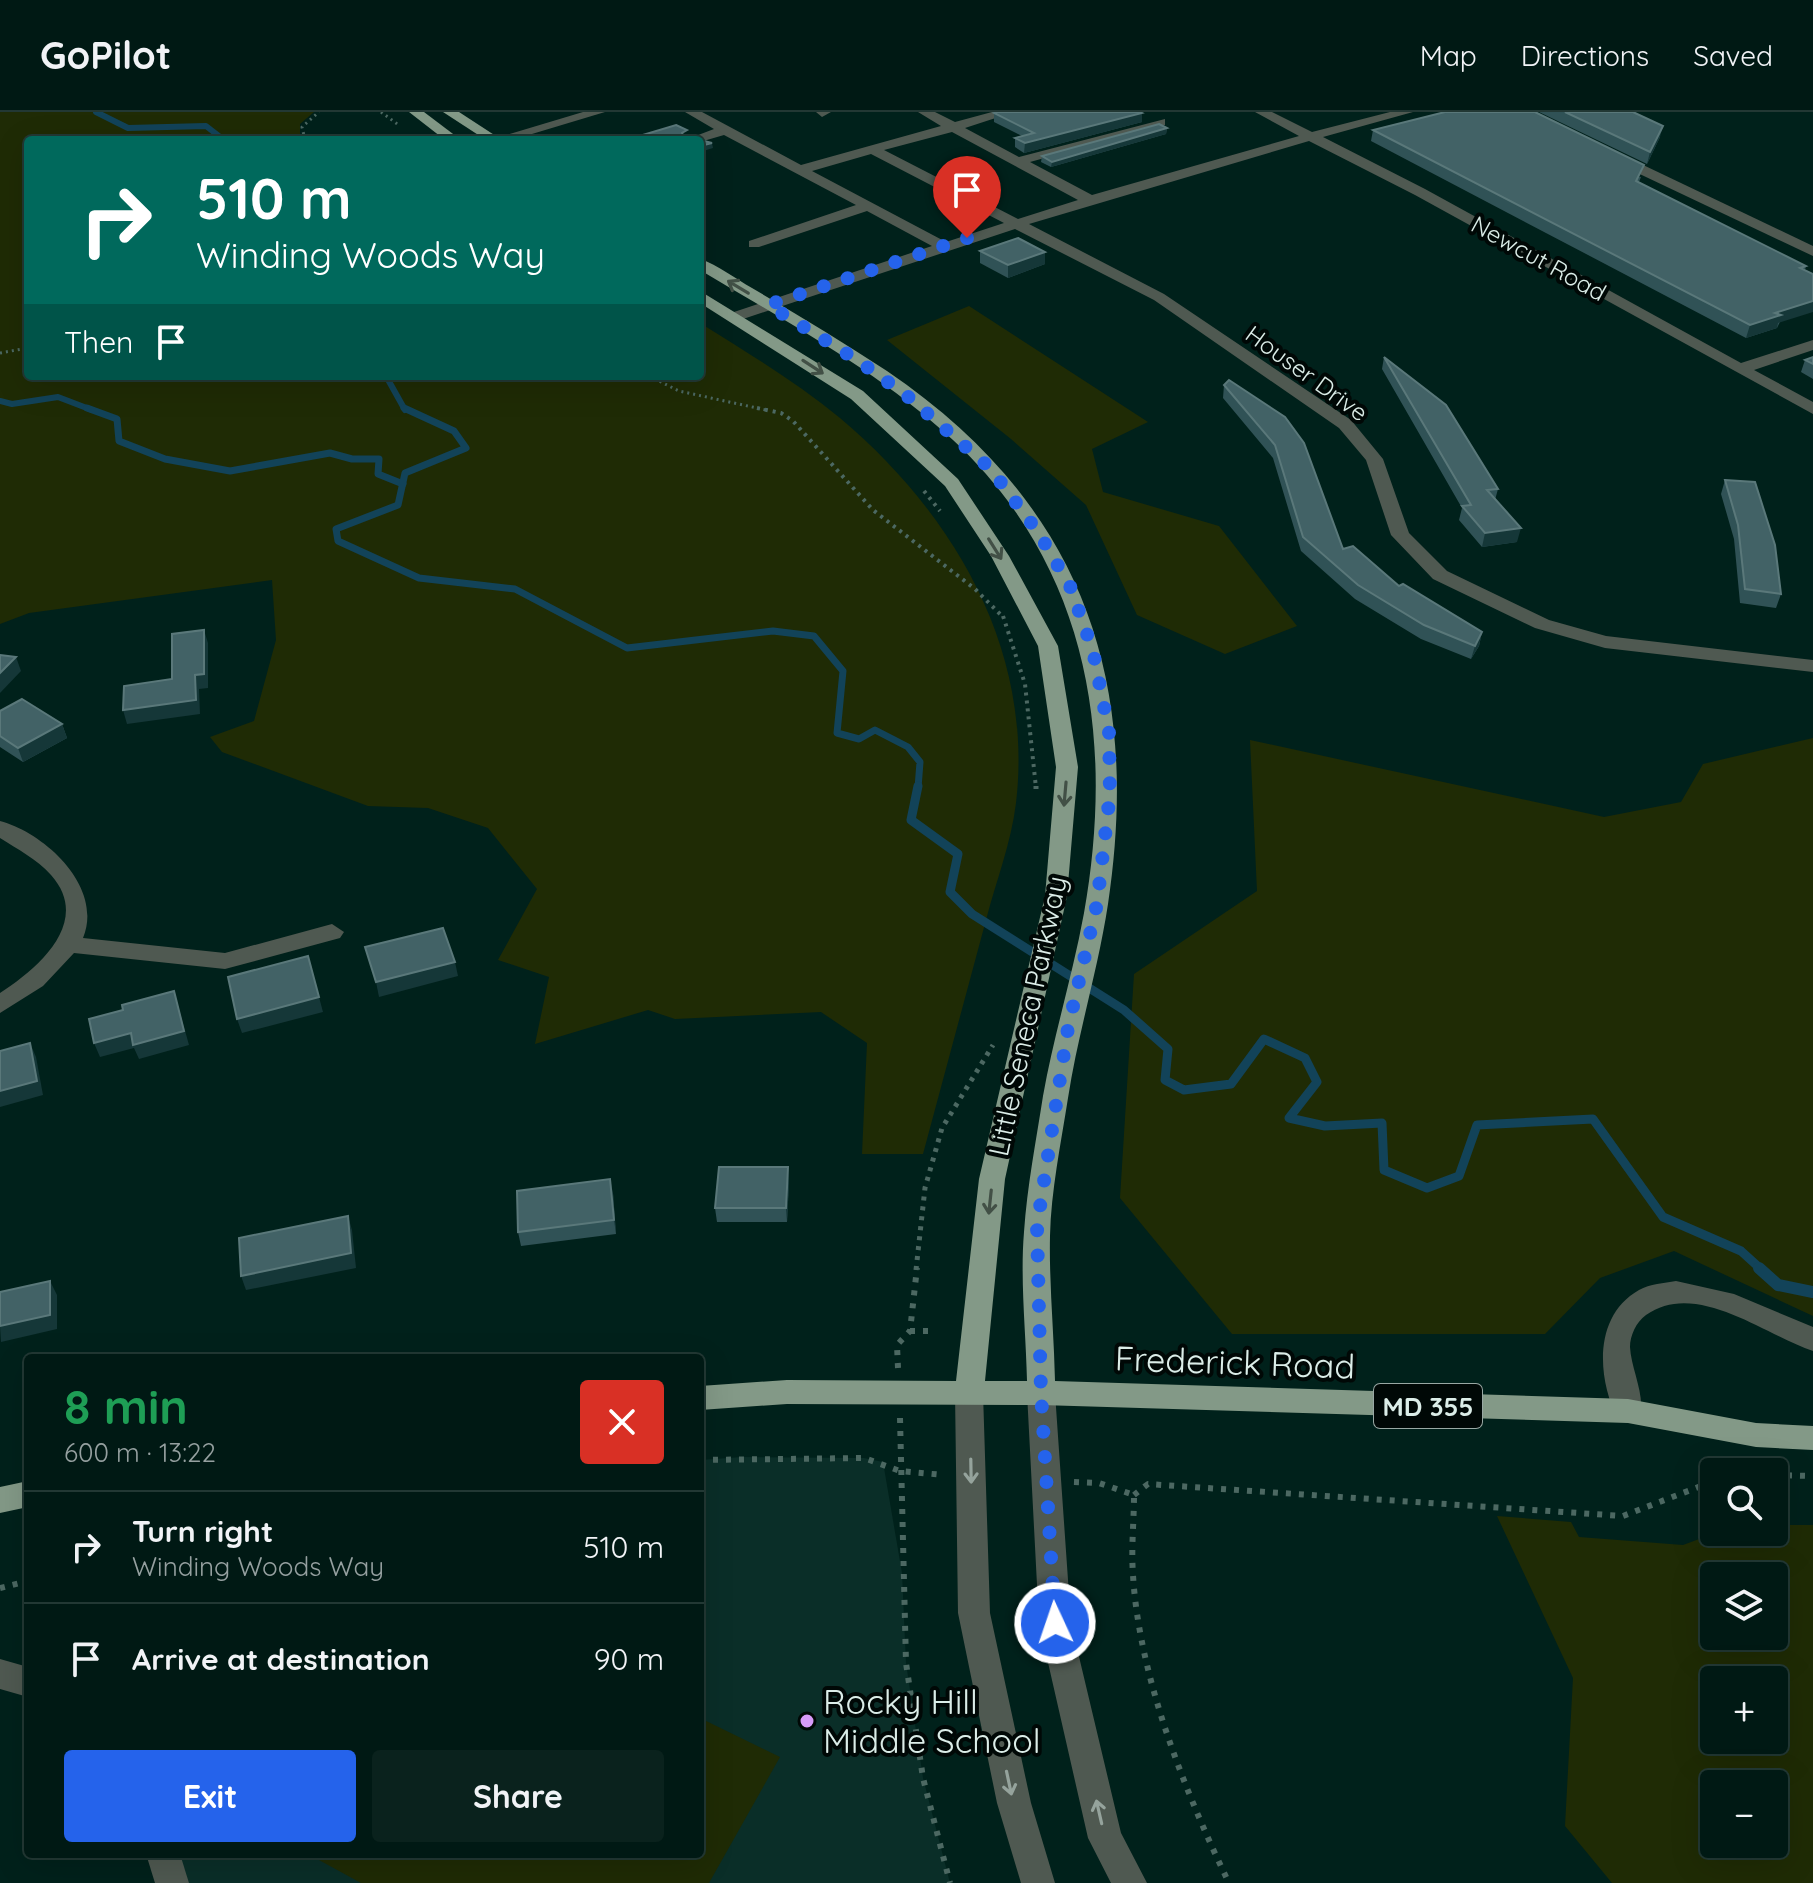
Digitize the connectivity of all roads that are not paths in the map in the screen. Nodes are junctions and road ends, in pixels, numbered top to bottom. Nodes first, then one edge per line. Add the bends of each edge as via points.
1 (416, 112) edge
2 (450, 112) edge
3 (598, 112) edge
4 (692, 112) edge
5 (925, 112) edge
6 (1007, 112) edge
7 (1262, 112) edge
8 (1406, 112) edge
9 (1160, 122) edge
10 (951, 127) junction
11 (725, 130) junction
12 (1306, 135) junction
13 (449, 136) edge
14 (489, 136) edge
15 (511, 136) edge
16 (704, 136) edge
17 (871, 149) junction
18 (1604, 152) edge
19 (1020, 161) junction
20 (802, 169) junction
21 (1088, 199) junction
22 (867, 206) junction
23 (1015, 222) junction
24 (754, 244) dead end
25 (943, 246) junction
26 (1813, 252) edge
27 (704, 266) edge
28 (704, 298) edge
29 (768, 305) junction
30 (734, 317) junction
31 (1813, 345) edge
32 (1742, 368) junction
33 (1813, 409) edge
34 (1813, 666) edge
35 (0, 828) edge
36 (332, 932) dead end
37 (68, 944) junction
38 (0, 1005) edge
39 (1813, 1340) edge
40 (969, 1393) junction
41 (1041, 1393) junction
42 (704, 1398) edge
43 (1628, 1411) junction
44 (1813, 1438) edge
45 (24, 1495) edge
46 (0, 1500) edge
47 (0, 1674) edge
48 (24, 1681) edge
49 (164, 1858) edge
50 (172, 1883) edge
51 (1038, 1883) edge
52 (1130, 1883) edge

1 - 13 main road
2 - 14 main road
3 - 15 street
4 - 11 street
5 - 10 street
6 - 10 street
7 - 12 street, Newcut Road
8 - 12 street
9 - 19 street
10 - 17 street
10 - 19 street
11 - 16 street
11 - 20 street
12 - 21 street
12 - 32 street, Newcut Road
17 - 20 street
17 - 23 street, Houser Drive
18 - 26 street
19 - 21 street
20 - 22 street
21 - 23 street
22 - 24 street
22 - 25 street
23 - 25 street
23 - 34 street, Houser Drive via 1159,297 1345,424 1374,459 1400,535 1440,575 1542,624 1605,642
25 - 29 street
29 -> 27 main road, Little Seneca Parkway
28 - 30 main road, Little Seneca Parkway
29 - 30 street
29 - 41 main road, Little Seneca Parkway via 906,395 990,468 1070,586 1093,651 1109,732 1110,794 1097,904 1068,1028 1037,1226
30 -> 40 main road, Little Seneca Parkway via 857,395 952,483 1000,556 1048,646 1067,767 1056,896 992,1179
31 - 32 street
32 - 33 street, Newcut Road
35 - 37 street via 63,873 79,904
36 - 37 street via 225,961
37 - 38 street via 42,978
39 - 43 street via 1745,1308 1692,1292 1652,1294 1630,1310 1616,1341
40 - 41 main road, Frederick Road / MD 355
40 - 42 main road, Frederick Road / MD 355 via 787,1392
40 -> 51 street, Little Seneca Parkway via 974,1613 1014,1803
41 - 43 main road, Frederick Road / MD 355
52 -> 41 street, Little Seneca Parkway via 1105,1838 1055,1623
43 - 44 main road, Frederick Road / MD 355 via 1756,1435
45 - 46 main road
47 - 48 street
49 - 50 street

